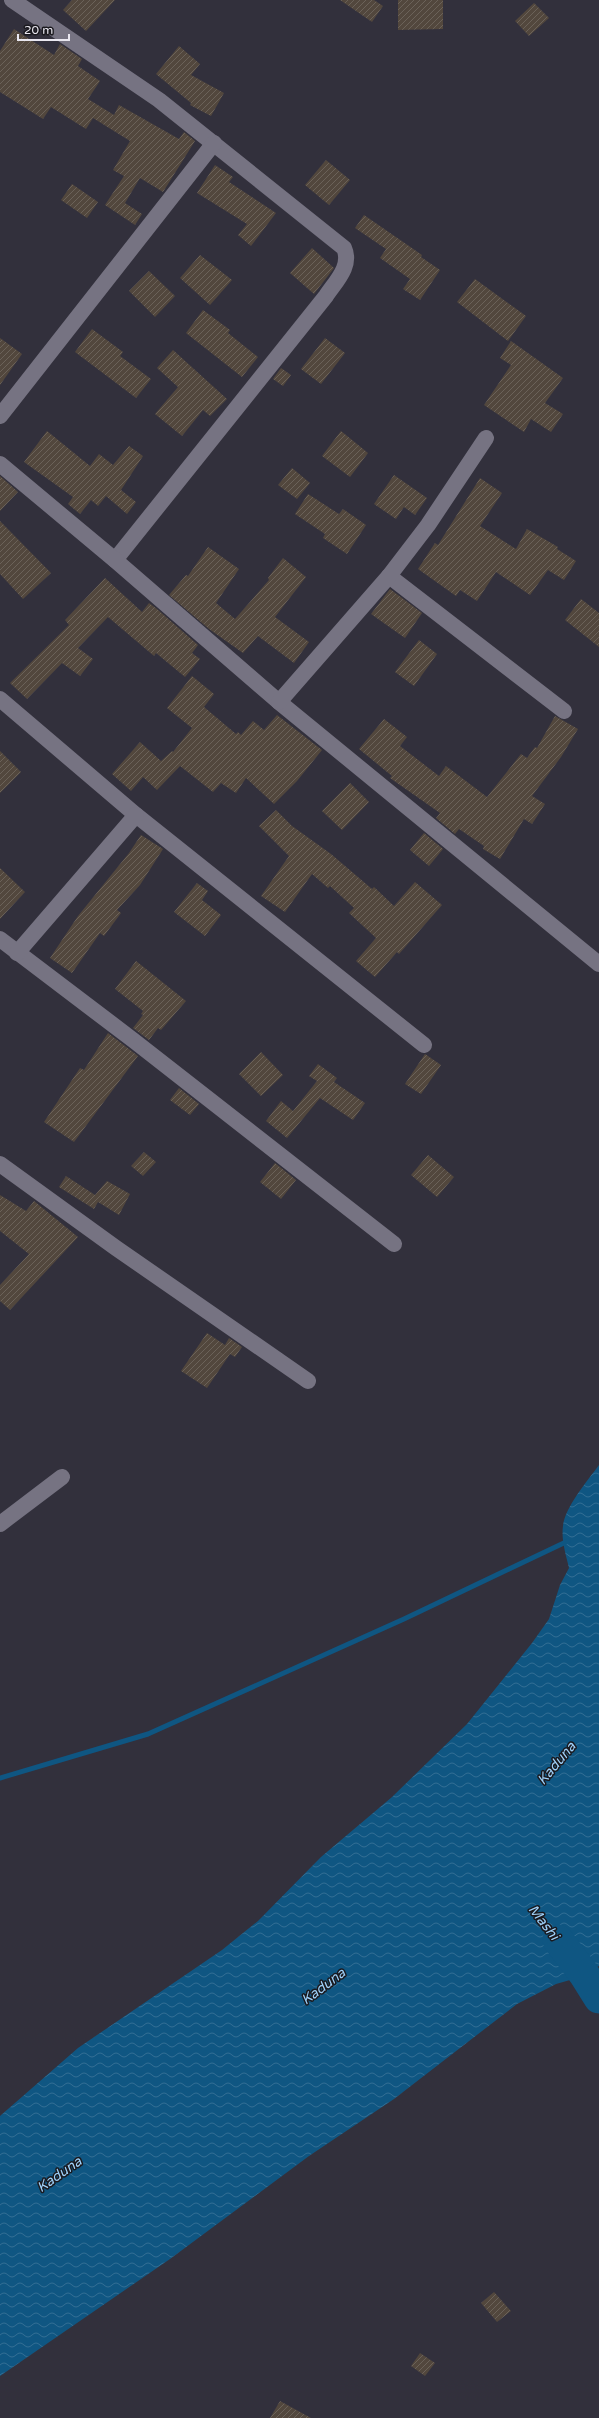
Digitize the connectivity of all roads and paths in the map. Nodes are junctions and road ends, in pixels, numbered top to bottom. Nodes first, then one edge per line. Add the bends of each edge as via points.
1 (12, 0) edge
2 (214, 143) junction
3 (0, 416) edge
4 (486, 438) dead end
5 (0, 464) edge
6 (115, 560) junction
7 (389, 576) junction
8 (0, 699) edge
9 (278, 702) junction
10 (564, 711) dead end
11 (136, 815) junction
12 (0, 939) edge
13 (17, 953) junction
14 (599, 964) edge
15 (424, 1045) dead end
16 (0, 1164) edge
17 (394, 1244) dead end
18 (308, 1381) dead end
19 (62, 1477) dead end
20 (0, 1524) edge

1 - 2 street via 159,100
2 - 3 street
2 - 6 street via 344,248 348,256 344,270 326,296
4 - 7 street via 428,525
5 - 6 street
6 - 9 street
7 - 9 street
7 - 10 street
8 - 11 street
9 - 14 street
11 - 13 street
11 - 15 street
12 - 13 street
13 - 17 street via 133,1040
16 - 18 street
19 - 20 street

